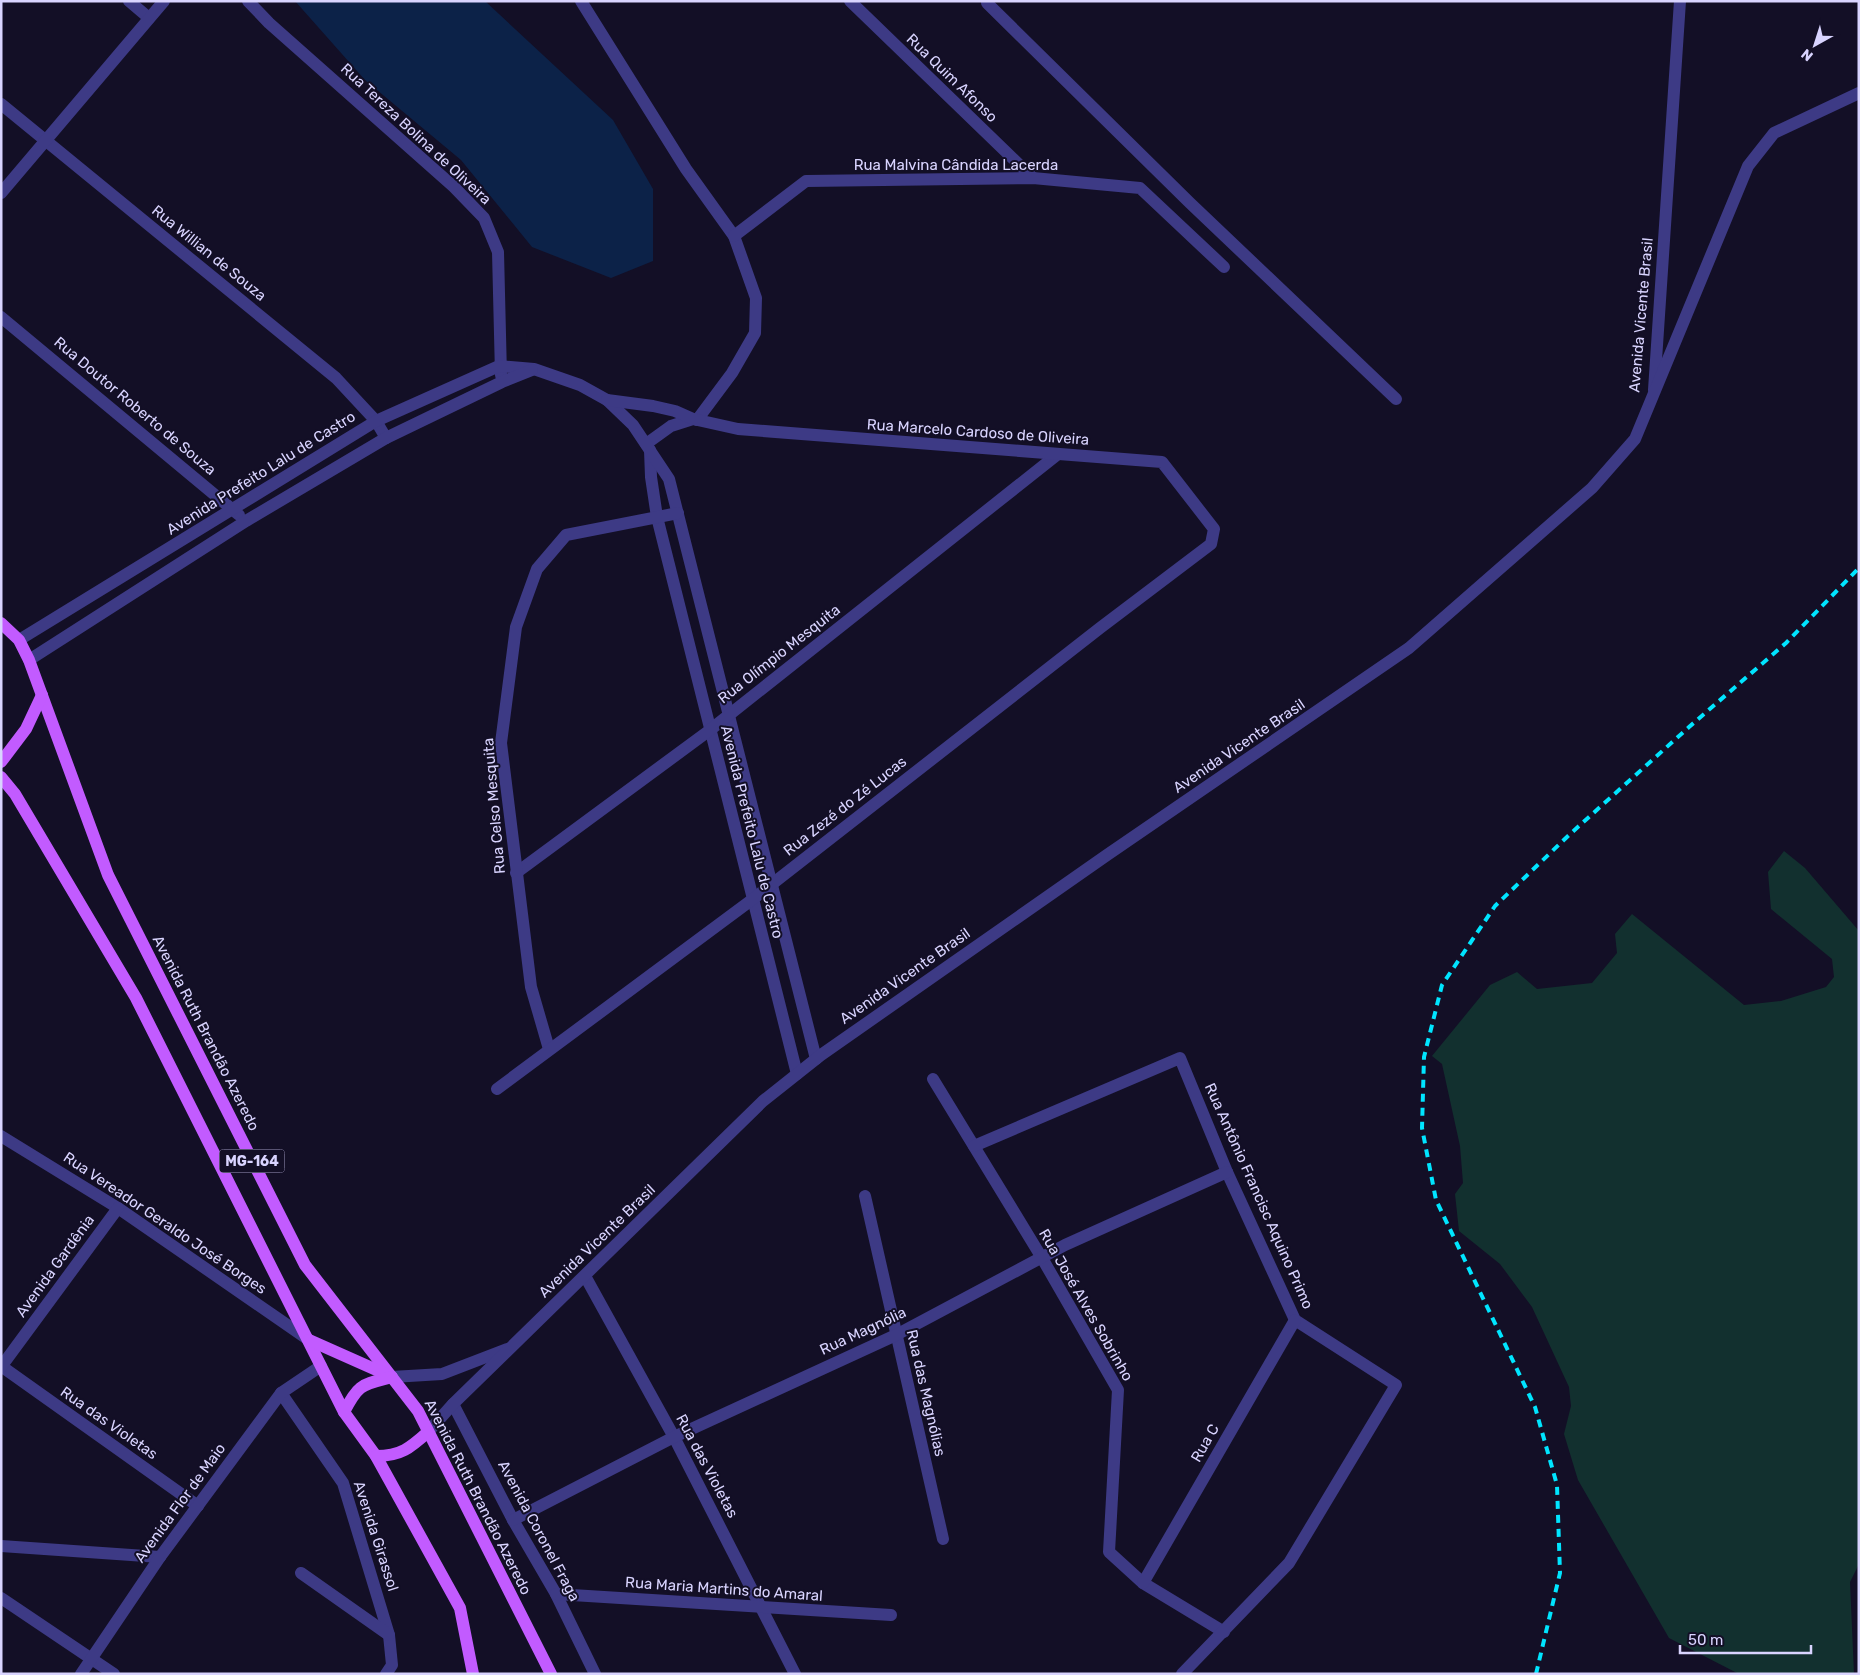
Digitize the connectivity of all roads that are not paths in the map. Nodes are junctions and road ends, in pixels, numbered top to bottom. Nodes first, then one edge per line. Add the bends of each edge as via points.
1 (129, 1) edge
2 (164, 1) edge
3 (248, 1) edge
4 (581, 1) edge
5 (850, 1) edge
6 (1680, 1) edge
7 (987, 4) dead end
8 (149, 18) junction
9 (1859, 93) edge
10 (1, 104) edge
11 (46, 140) junction
12 (1157, 172) junction
13 (1033, 178) junction
14 (1140, 188) junction
15 (1, 193) edge
16 (734, 236) junction
17 (1224, 267) dead end
18 (1, 317) edge
19 (499, 366) junction
20 (534, 369) junction
21 (502, 382) junction
22 (1654, 390) junction
23 (1396, 399) dead end
24 (607, 400) junction
25 (695, 420) junction
26 (376, 422) junction
27 (386, 438) junction
28 (648, 447) junction
29 (1058, 454) junction
30 (234, 509) junction
31 (678, 513) junction
32 (657, 517) junction
33 (246, 521) junction
34 (1211, 544) joint
35 (1, 623) edge
36 (18, 640) junction
37 (29, 660) junction
38 (42, 695) junction
39 (729, 715) junction
40 (710, 730) junction
41 (1, 762) edge
42 (1, 777) edge
43 (516, 873) junction
44 (772, 884) junction
45 (753, 898) junction
46 (549, 1049) junction
47 (816, 1059) junction
48 (796, 1074) junction
49 (933, 1079) dead end
50 (497, 1089) dead end
51 (1, 1136) edge
52 (974, 1146) junction
53 (1227, 1172) junction
54 (865, 1196) dead end
55 (118, 1208) junction
56 (1042, 1258) junction
57 (585, 1276) junction
58 (1295, 1320) junction
59 (896, 1335) junction
60 (309, 1340) junction
61 (511, 1348) junction
62 (1, 1366) edge
63 (321, 1366) junction
64 (392, 1377) junction
65 (281, 1393) junction
66 (453, 1404) junction
67 (344, 1412) junction
68 (428, 1432) junction
69 (674, 1438) junction
70 (376, 1456) junction
71 (198, 1506) junction
72 (513, 1520) junction
73 (943, 1539) dead end
74 (1, 1546) edge
75 (160, 1557) junction
76 (301, 1573) dead end
77 (1143, 1583) junction
78 (556, 1594) junction
79 (1, 1598) edge
80 (762, 1608) junction
81 (891, 1616) dead end
82 (1224, 1632) junction
83 (390, 1635) junction
84 (92, 1658) junction
85 (81, 1674) edge
86 (114, 1674) edge
87 (386, 1674) edge
88 (473, 1674) edge
89 (551, 1674) edge
90 (595, 1674) edge
91 (796, 1674) edge
92 (1182, 1674) edge

1 - 8 street
2 - 8 street
3 - 19 street, Rua Tereza Bolina de Oliveira via 454,187 484,218 498,252
4 - 16 street via 686,169
5 - 13 street, Rua Quim Afonso
6 - 22 street, Avenida Vicente Brasil
7 - 12 street
8 - 11 street
9 - 22 street via 1774,133 1748,166
10 - 11 street, Rua Willian de Souza
11 - 15 street
11 - 26 street, Rua Willian de Souza via 336,378
12 - 14 street
12 - 23 street
13 - 14 street, Rua Malvina Cândida Lacerda
13 - 16 street, Rua Malvina Cândida Lacerda via 806,181
14 - 17 street
16 - 25 street via 756,298 755,333 732,373
18 - 30 street, Rua Doutor Roberto de Souza
19 - 20 street, Avenida Prefeito Lalu de Castro
19 - 21 street, Rua Tereza Bolina de Oliveira
19 - 26 street, Avenida Prefeito Lalu de Castro
20 - 21 street
20 - 24 street, Avenida Prefeito Lalu de Castro via 580,385
21 - 27 street
22 - 47 street, Avenida Vicente Brasil via 1635,439 1592,488 1409,648
24 - 25 street via 675,411
24 - 28 street, Avenida Prefeito Lalu de Castro via 633,424
25 - 28 street via 670,426
25 - 29 street, Rua Marcelo Cardoso de Oliveira via 738,429 791,434
26 - 27 street, Rua Willian de Souza
26 - 30 street, Avenida Prefeito Lalu de Castro
27 - 33 street
28 - 31 street, Avenida Prefeito Lalu de Castro via 669,479
28 - 32 street, Avenida Prefeito Lalu de Castro
29 - 34 street, Rua Marcelo Cardoso de Oliveira via 1162,462 1214,529
29 - 39 street, Rua Olímpio Mesquita
30 - 33 street, Rua Doutor Roberto de Souza
30 - 36 street, Avenida Prefeito Lalu de Castro
31 - 32 street, Rua Celso Mesquita
31 - 39 street, Avenida Prefeito Lalu de Castro
32 - 40 street, Avenida Prefeito Lalu de Castro
32 - 43 street, Rua Celso Mesquita via 566,535 538,569 516,628 501,743
33 - 37 street
34 - 44 street, Rua Zezé do Zé Lucas
35 - 36 main road, Avenida Ruth Brandão Azeredo / MG-164
36 - 37 main road, Avenida Ruth Brandão Azeredo / MG-164
37 - 38 main road, Avenida Ruth Brandão Azeredo / MG-164
38 - 41 main road via 26,729
38 - 64 main road, Avenida Ruth Brandão Azeredo / MG-164 via 108,875 305,1264
39 - 40 street, Rua Olímpio Mesquita
39 - 44 street, Avenida Prefeito Lalu de Castro
40 - 43 street, Rua Olímpio Mesquita
40 - 45 street, Avenida Prefeito Lalu de Castro
42 - 60 main road, MG-164 via 15,794 136,998
43 - 46 street, Rua Celso Mesquita via 531,987
44 - 45 street, Rua Zezé do Zé Lucas
44 - 47 street, Avenida Prefeito Lalu de Castro
45 - 46 street, Rua Zezé do Zé Lucas
45 - 48 street, Avenida Prefeito Lalu de Castro
46 - 50 street, Rua Zezé do Zé Lucas
47 - 48 street, Avenida Vicente Brasil
48 - 57 street, Avenida Vicente Brasil via 763,1102
49 - 52 street, Rua José Alves Sobrinho
51 - 55 street, Rua Vereador Geraldo José Borges
52 - 53 street, Rua Antônio Francisc Aquino Primo via 1180,1058
52 - 56 street, Rua José Alves Sobrinho
53 - 56 street, Rua Magnólia
53 - 58 street, Rua Antônio Francisc Aquino Primo
54 - 59 street, Rua das Magnólias
55 - 60 street, Rua Vereador Geraldo José Borges
55 - 62 street, Avenida Gardênia
56 - 59 street, Rua Magnólia
56 - 77 street, Rua José Alves Sobrinho via 1118,1390 1109,1552
57 - 61 street, Avenida Vicente Brasil
57 - 69 street, Rua das Violetas
58 - 77 street, Rua C
58 - 82 street, Rua Antônio Francisc Aquino Primo via 1396,1385 1289,1563
59 - 69 street, Rua Magnólia
59 - 73 street, Rua das Magnólias
60 - 63 main road, MG-164
60 - 64 main road
61 - 64 street, Avenida Vicente Brasil via 442,1374
61 - 66 street, Avenida Vicente Brasil
62 - 71 street, Rua das Violetas
63 - 65 street, Avenida Flor de Maio
63 - 67 main road, MG-164
64 - 67 main road via 362,1385
64 - 68 main road, Avenida Ruth Brandão Azeredo / MG-164 via 418,1411
65 - 71 street, Avenida Flor de Maio
65 - 83 street, Avenida Girassol via 344,1483
66 - 68 street, Avenida Vicente Brasil
66 - 72 street, Avenida Coronel Fraga
67 - 70 main road, MG-164
68 - 70 main road via 408,1450
68 - 89 main road, Avenida Ruth Brandão Azeredo / MG-164
69 - 72 street, Rua Magnólia
69 - 80 street, Rua das Violetas
70 - 88 main road, MG-164 via 460,1608
71 - 75 street, Avenida Flor de Maio
72 - 78 street, Avenida Coronel Fraga
74 - 75 street
75 - 84 street, Avenida Flor de Maio
76 - 83 street
77 - 82 street, Rua José Alves Sobrinho
78 - 80 street, Rua Maria Martins do Amaral
78 - 90 street, Avenida Coronel Fraga
79 - 84 street
80 - 81 street, Rua Maria Martins do Amaral
80 - 91 street, Rua das Violetas
82 - 92 street, Rua Antônio Francisc Aquino Primo
83 - 87 street, Avenida Girassol via 392,1665
84 - 85 street, Avenida Flor de Maio
84 - 86 street

